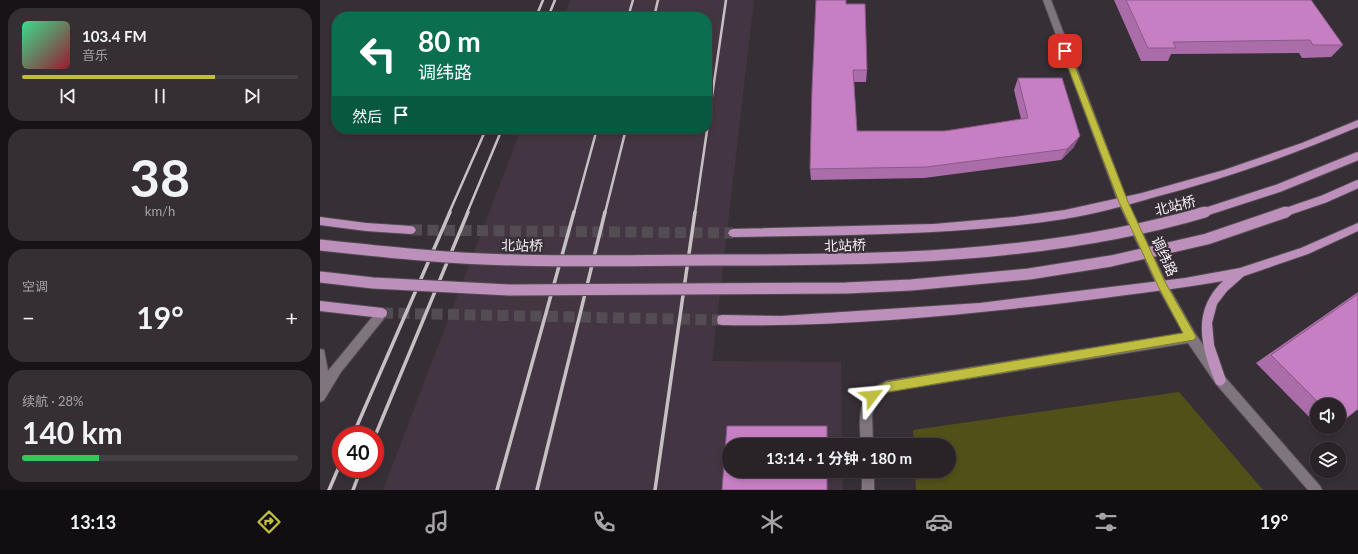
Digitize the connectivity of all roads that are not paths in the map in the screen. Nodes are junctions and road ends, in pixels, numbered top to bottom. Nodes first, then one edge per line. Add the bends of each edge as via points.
1 (1047, 0) edge
2 (1358, 122) edge
3 (1358, 156) edge
4 (1358, 184) edge
5 (1123, 202) junction
6 (320, 221) edge
7 (1358, 227) edge
8 (411, 230) tunnel mouth
9 (733, 233) tunnel mouth
10 (320, 245) edge
11 (1240, 274) junction
12 (320, 277) edge
13 (1162, 285) junction
14 (320, 306) edge
15 (382, 313) joint
16 (722, 320) tunnel mouth
17 (1191, 337) junction
18 (320, 354) edge
19 (1220, 380) junction
20 (322, 390) edge
21 (867, 438) edge
22 (868, 478) edge
23 (868, 490) edge
24 (1316, 490) edge

1 - 5 street, 调纬路
2 - 5 main road via 1313,143 1250,165
3 - 10 main road, 北站桥, bridge via 1323,172 1194,215 1141,228 1068,241 970,253 837,260 513,260
4 - 12 main road, bridge via 1324,199 1207,239 1133,256 1029,274 911,285 846,288 509,290 373,283
5 - 9 main road via 1055,216 974,225 908,230
5 - 13 street, 调纬路
6 - 8 main road
7 - 11 main road via 1304,251
11 - 13 main road
11 - 19 main road via 1221,289 1210,306 1205,326 1208,348
13 - 16 main road via 972,309 781,321
13 - 17 street, 调纬路
14 - 15 main road
15 - 20 street
17 - 19 street, 调纬路
17 - 21 street via 886,387 872,396 866,415
18 - 20 street
19 - 24 street, 调纬路
22 - 23 street

